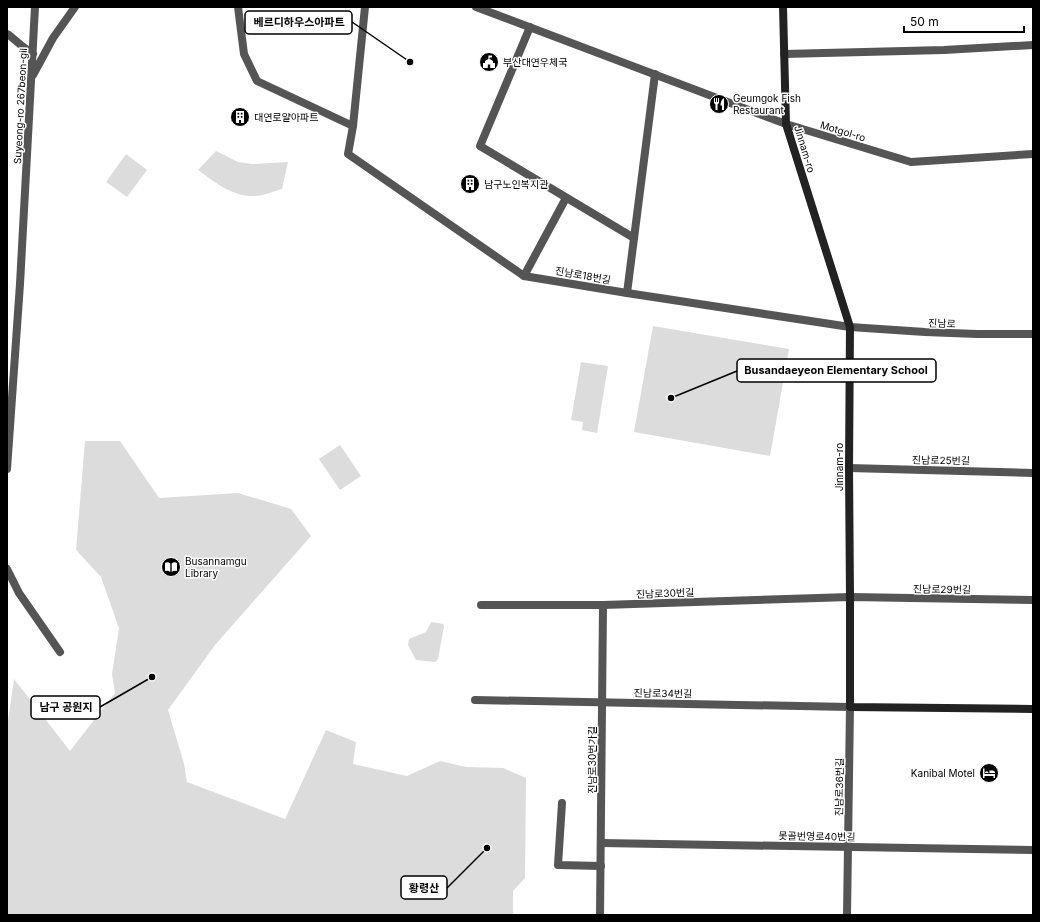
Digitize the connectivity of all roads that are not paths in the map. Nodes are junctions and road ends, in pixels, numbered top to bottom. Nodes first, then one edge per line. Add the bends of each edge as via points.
1 (35, 7) edge
2 (75, 7) edge
3 (238, 7) edge
4 (365, 7) edge
5 (476, 7) edge
6 (783, 7) edge
7 (530, 27) junction
8 (7, 34) edge
9 (1033, 45) edge
10 (32, 54) junction
11 (784, 54) junction
12 (655, 74) junction
13 (31, 78) junction
14 (786, 124) junction
15 (352, 126) junction
16 (1033, 154) edge
17 (566, 198) junction
18 (634, 238) junction
19 (524, 276) junction
20 (627, 293) junction
21 (850, 328) junction
22 (1033, 334) edge
23 (849, 468) junction
24 (7, 469) edge
25 (1033, 473) edge
26 (7, 569) edge
27 (850, 597) junction
28 (1033, 600) edge
29 (481, 604) dead end
30 (603, 605) junction
31 (60, 652) dead end
32 (475, 700) dead end
33 (602, 702) junction
34 (850, 707) junction
35 (1033, 709) edge
36 (562, 803) dead end
37 (601, 843) junction
38 (848, 846) junction
39 (1033, 850) edge
40 (601, 866) junction
41 (600, 915) edge
42 (847, 915) edge

1 - 10 street, Suyeong-ro 267beon-gil
2 - 13 street via 53,38
3 - 15 street via 244,54 257,81
4 - 15 street
5 - 7 street, Motgol-ro
6 - 11 main road, Jinnam-ro
7 - 12 street, Motgol-ro
7 - 17 street via 480,146
8 - 10 street
9 - 11 street
10 - 13 street, Suyeong-ro 267beon-gil
11 - 14 main road, Jinnam-ro
12 - 14 street, Motgol-ro
12 - 18 street
13 - 24 street, Suyeong-ro 267beon-gil
14 - 16 street, Motgol-ro via 911,162
14 - 21 main road, Jinnam-ro
15 - 19 street, 진남로18번길 via 348,154
17 - 18 street
17 - 19 street
18 - 20 street
19 - 20 street, 진남로18번길
20 - 21 street, 진남로18번길
21 - 22 street, 진남로
21 - 23 main road, Jinnam-ro
23 - 25 street, 진남로25번길
23 - 27 main road, Jinnam-ro
26 - 31 street via 19,593
27 - 28 street, 진남로29번길
27 - 30 street, 진남로30번길
27 - 34 main road, Jinnam-ro
29 - 30 street, 진남로30번길
30 - 33 street, 진남로30번가길
32 - 33 street, 진남로34번길
33 - 34 street, 진남로34번길
33 - 37 street, 진남로30번가길
34 - 35 main road
34 - 38 street, 진남로36번길
36 - 40 street via 558,865
37 - 38 street, 못골번영로40번길
37 - 40 street, 진남로30번가길
38 - 39 street, 못골번영로40번길
38 - 42 street, 진남로36번길
40 - 41 street, 진남로30번가길

